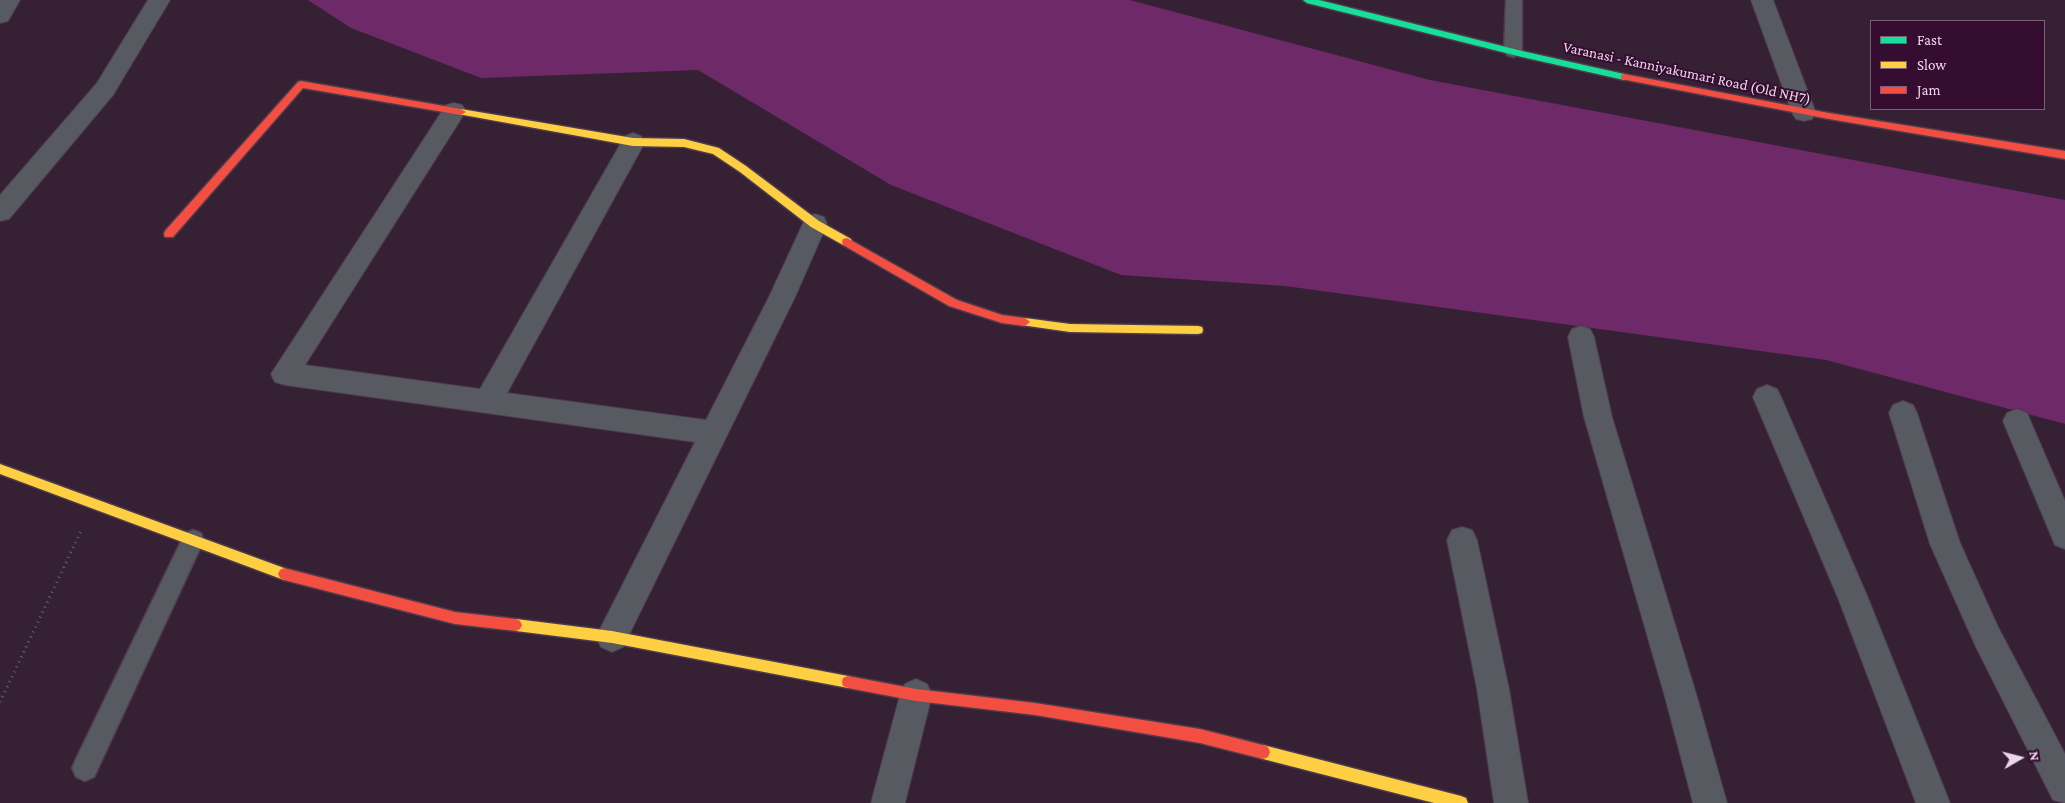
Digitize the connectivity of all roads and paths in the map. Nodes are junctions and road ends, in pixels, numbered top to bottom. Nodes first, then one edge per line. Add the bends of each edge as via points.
1 (9, 0) edge
2 (159, 0) edge
3 (1306, 0) edge
4 (1514, 0) edge
5 (1762, 0) edge
6 (0, 16) edge
7 (1513, 51) junction
8 (454, 111) junction
9 (1804, 113) junction
10 (633, 142) junction
11 (2065, 155) edge
12 (0, 212) edge
13 (815, 224) junction
14 (169, 234) dead end
15 (1198, 330) dead end
16 (1581, 337) dead end
17 (1767, 397) dead end
18 (488, 401) junction
19 (1903, 413) dead end
20 (2017, 421) dead end
21 (714, 433) junction
22 (0, 469) edge
23 (95, 504) junction
24 (2065, 536) edge
25 (193, 540) junction
26 (1462, 540) dead end
27 (612, 638) junction
28 (916, 695) junction
29 (0, 702) edge
30 (85, 768) dead end
31 (2065, 788) edge
32 (888, 803) edge
33 (1461, 803) edge
34 (1511, 803) edge
35 (1710, 803) edge
36 (1933, 803) edge

1 - 6 street
2 - 12 street via 105,89
3 - 7 street, Varanasi - Kanniyakumari Road (Old NH7)
4 - 7 lane
5 - 9 street
7 - 9 street, Varanasi - Kanniyakumari Road (Old NH7)
8 - 10 street
8 - 14 street via 301,84
8 - 18 street via 285,374
9 - 11 street, Varanasi - Kanniyakumari Road (Old NH7)
10 - 13 street via 684,143 716,151
10 - 18 street
13 - 15 street via 953,303 1002,319 1070,328
13 - 21 street
16 - 35 street via 1601,426
17 - 36 street via 1853,598
18 - 21 street
19 - 31 street via 1945,544 1987,637
20 - 24 street
21 - 27 street
22 - 23 street
23 - 25 street
23 - 29 path
25 - 27 street via 282,574 455,618
25 - 30 lane
26 - 34 street via 1493,689
27 - 28 street
28 - 32 street
28 - 33 street via 1035,709 1200,736

